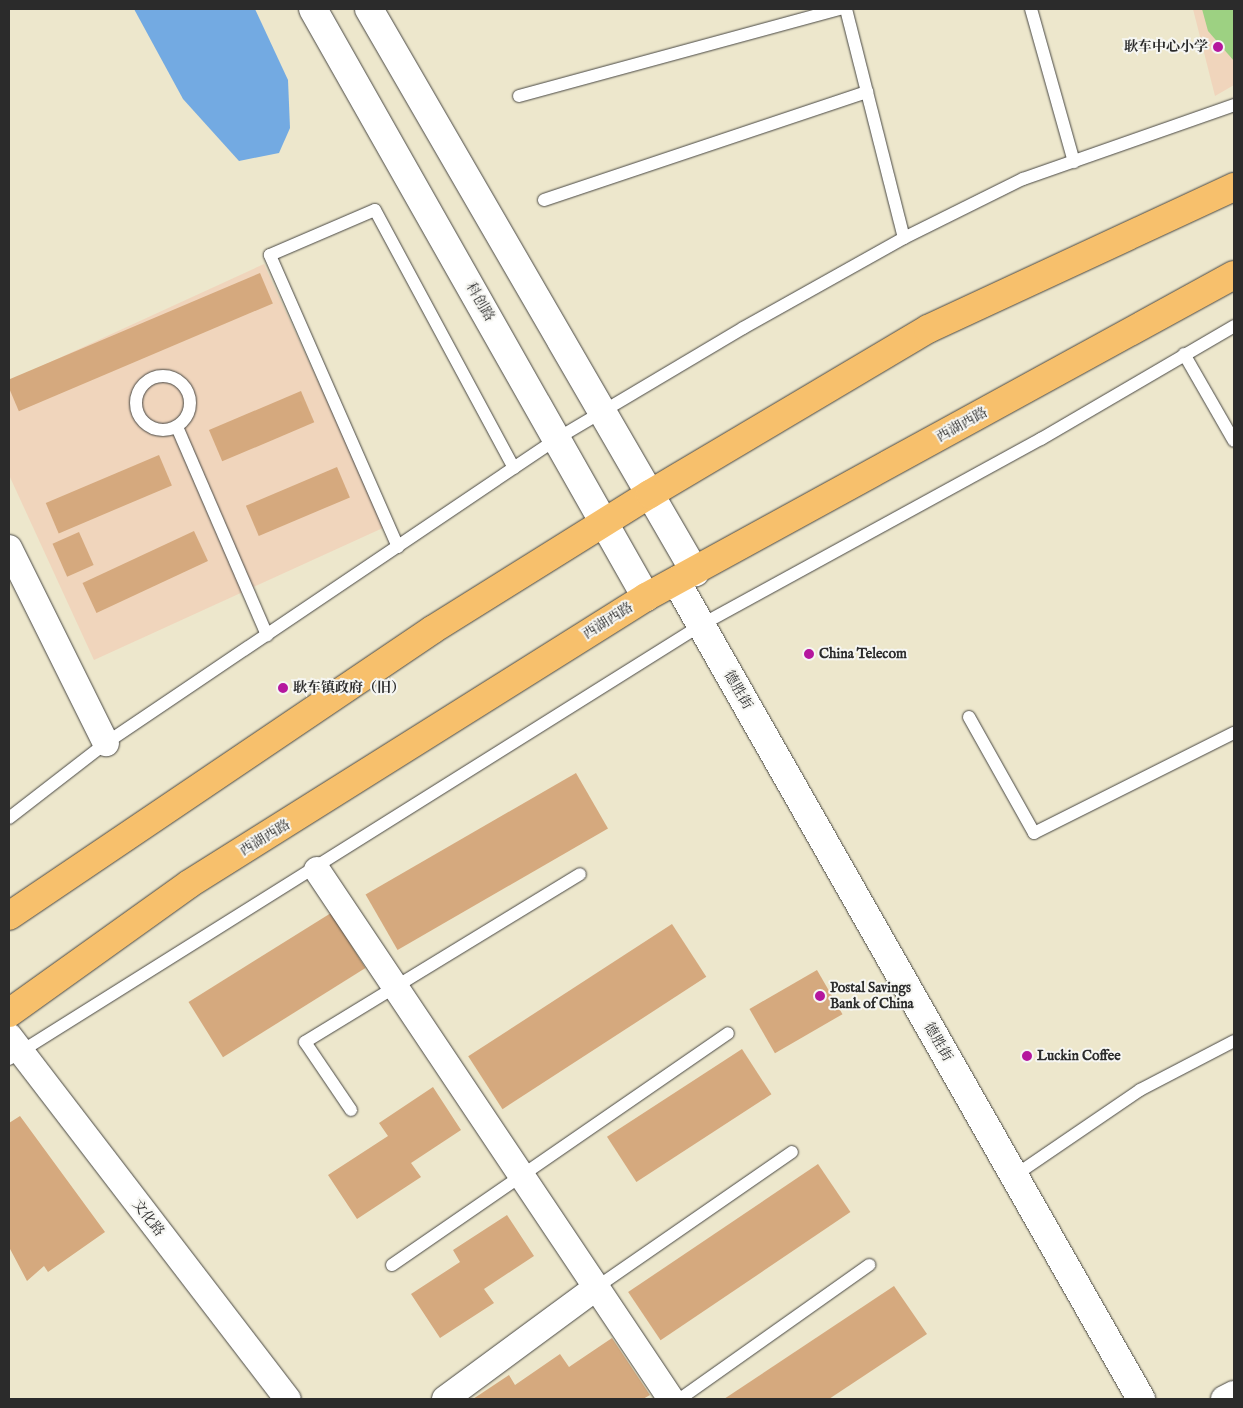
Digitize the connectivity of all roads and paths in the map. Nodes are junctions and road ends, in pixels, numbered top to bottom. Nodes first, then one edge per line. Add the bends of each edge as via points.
1 (313, 9) edge
2 (369, 9) edge
3 (840, 9) edge
4 (846, 9) edge
5 (1031, 9) edge
6 (867, 92) junction
7 (519, 96) dead end
8 (1234, 105) edge
9 (1074, 162) junction
10 (1234, 187) edge
11 (544, 200) dead end
12 (904, 238) junction
13 (1234, 275) edge
14 (1234, 326) edge
15 (1184, 354) junction
16 (600, 413) junction
17 (177, 427) junction
18 (558, 438) junction
19 (1234, 440) edge
20 (514, 468) junction
21 (650, 494) junction
22 (606, 521) junction
23 (398, 546) junction
24 (9, 548) edge
25 (686, 577) junction
26 (646, 597) junction
27 (701, 626) junction
28 (266, 635) junction
29 (969, 717) dead end
30 (1234, 733) edge
31 (106, 743) junction
32 (9, 818) edge
33 (317, 870) junction
34 (580, 874) dead end
35 (9, 916) edge
36 (394, 984) junction
37 (9, 1013) edge
38 (728, 1033) dead end
39 (1234, 1041) edge
40 (13, 1049) edge
41 (351, 1110) dead end
42 (792, 1152) dead end
43 (522, 1175) junction
44 (1014, 1176) junction
45 (392, 1265) dead end
46 (869, 1265) dead end
47 (597, 1287) junction
48 (1234, 1394) edge
49 (288, 1399) edge
50 (445, 1399) edge
51 (671, 1399) edge
52 (680, 1399) edge
53 (1141, 1399) edge
54 (1224, 1399) edge

1 - 18 street, 科创路
2 - 16 street
3 - 7 lane
4 - 6 lane
5 - 9 lane
6 - 11 lane
6 - 12 lane
8 - 9 lane
9 - 12 lane via 1023,179
10 - 21 main road via 928,329
12 - 16 lane
13 - 25 main road, 西湖西路
14 - 15 lane
15 - 19 lane
15 - 27 lane via 1041,439
16 - 18 lane
16 - 21 street
17 - 17 lane via 189,414 190,395 179,380 152,379 139,390 139,416 160,430
17 - 28 lane
18 - 20 lane
18 - 22 street, 科创路
20 - 23 lane
20 - 23 lane via 374,210 270,255
21 - 22 main road
21 - 25 street
22 - 26 street, 科创路
22 - 35 main road via 432,630
23 - 28 lane
24 - 31 street
25 - 26 main road, 西湖西路
25 - 27 street, 德胜街
26 - 37 main road, 西湖西路 via 189,884
27 - 33 lane
27 - 44 street, 德胜街
28 - 31 lane
29 - 30 lane via 1034,833
31 - 32 lane
33 - 36 street
33 - 40 lane
34 - 36 lane
36 - 41 lane via 305,1042
36 - 43 street
38 - 43 lane
39 - 44 lane via 1140,1090
40 - 49 street, 文化路
42 - 47 lane
43 - 45 lane
43 - 47 street
44 - 53 street, 德胜街
46 - 52 lane
47 - 50 street
47 - 51 street
48 - 54 street

